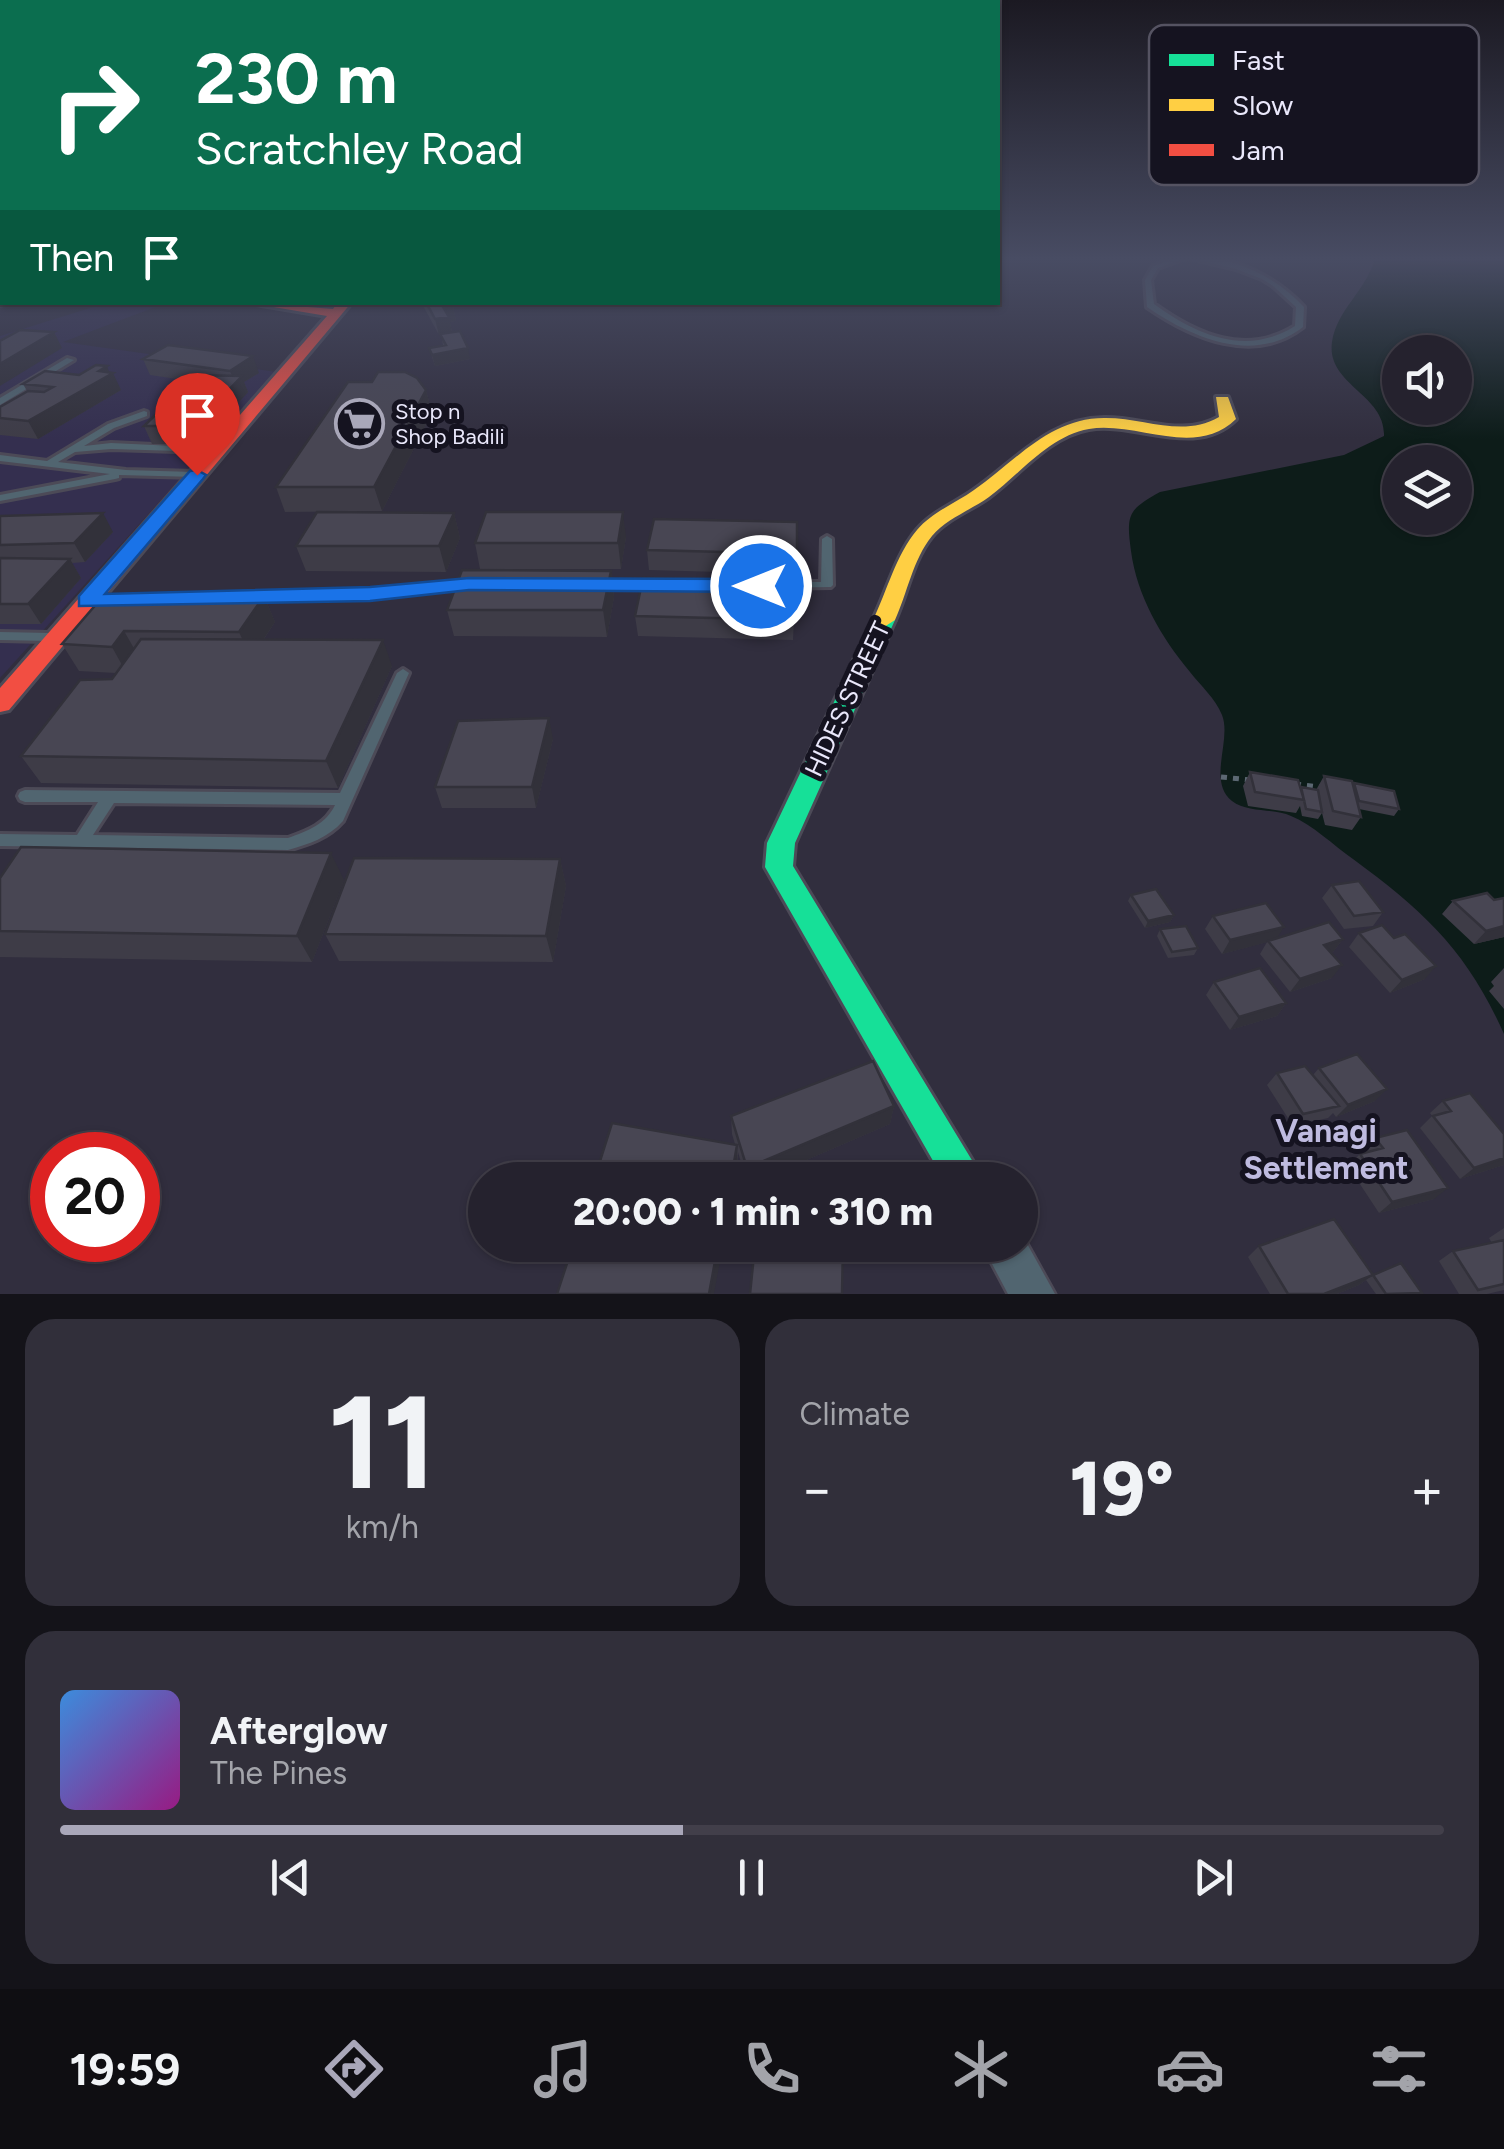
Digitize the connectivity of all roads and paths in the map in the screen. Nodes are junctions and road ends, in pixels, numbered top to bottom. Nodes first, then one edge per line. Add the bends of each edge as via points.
1 (333, 318) edge
2 (1167, 318) edge
3 (1299, 318) edge
4 (70, 360) dead end
5 (1222, 400) dead end
6 (0, 402) edge
7 (144, 414) dead end
8 (176, 449) dead end
9 (76, 451) junction
10 (0, 458) edge
11 (49, 463) junction
12 (126, 473) junction
13 (197, 475) junction
14 (0, 498) edge
15 (827, 539) dead end
16 (488, 584) edge
17 (585, 584) edge
18 (662, 585) edge
19 (758, 586) edge
20 (238, 597) edge
21 (0, 636) edge
22 (56, 637) junction
23 (403, 673) dead end
24 (0, 704) edge
25 (1220, 777) dead end
26 (1258, 780) edge
27 (1277, 782) edge
28 (1333, 788) edge
29 (25, 796) dead end
30 (110, 797) junction
31 (346, 798) junction
32 (0, 840) edge
33 (81, 841) junction
34 (954, 1162) edge
35 (1014, 1262) edge
36 (1033, 1294) edge

1 - 13 street
2 - 3 lane via 1194,332 1264,344 1285,339 1299,328
4 - 6 lane
5 - 34 street, HIDES STREET via 1228,418 1216,429 1085,424 1025,454 925,532 781,843 780,867
7 - 9 lane via 111,426
8 - 9 lane
9 - 11 lane
10 - 11 lane
11 - 12 lane
12 - 13 lane
12 - 14 lane
13 - 22 street via 96,601
15 - 19 lane via 827,585
16 - 20 lane
17 - 18 lane
21 - 22 lane
22 - 24 street
23 - 31 lane
25 - 26 path
27 - 28 path
29 - 30 lane
30 - 31 lane
30 - 33 lane
31 - 33 lane via 335,821 288,844
32 - 33 lane
35 - 36 street

